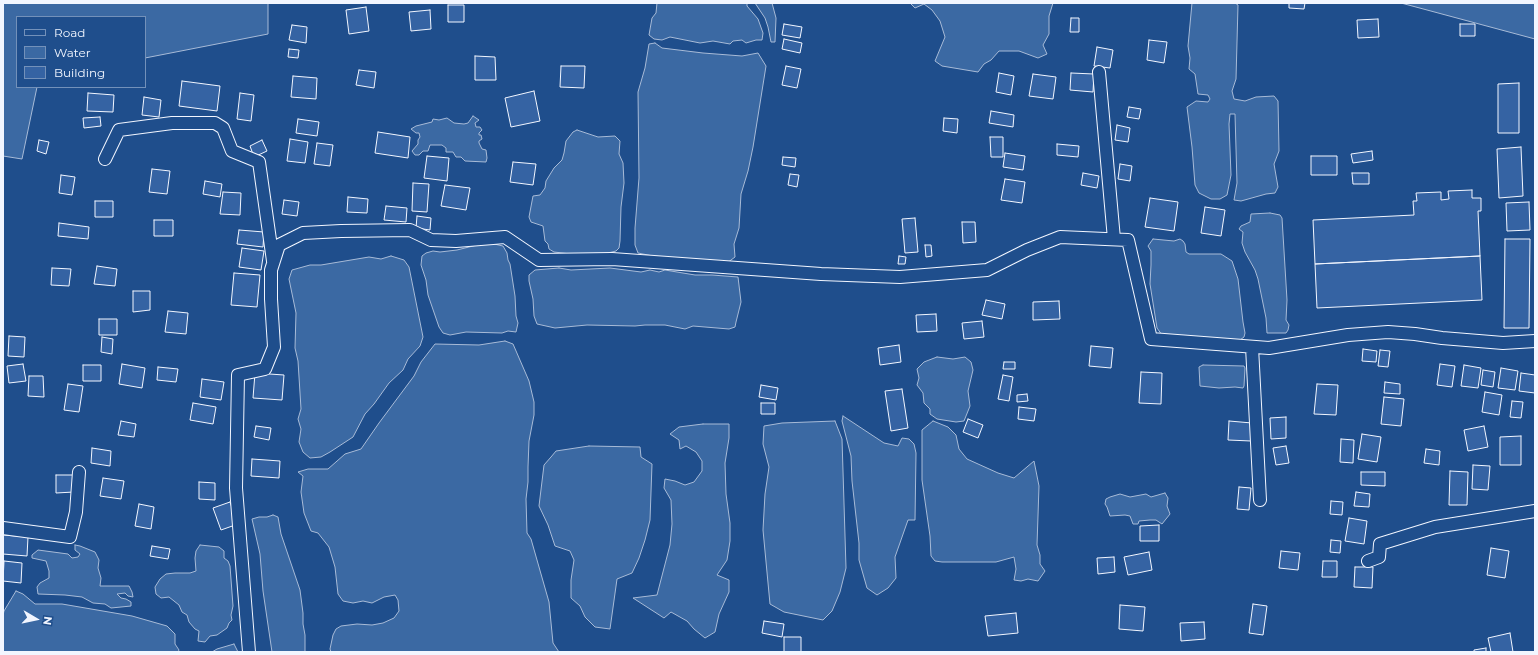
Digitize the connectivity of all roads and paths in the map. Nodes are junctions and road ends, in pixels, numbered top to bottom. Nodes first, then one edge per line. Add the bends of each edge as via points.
1 (1099, 72) dead end
2 (105, 159) dead end
3 (1114, 239) junction
4 (274, 264) junction
5 (1535, 342) edge
6 (1252, 347) junction
7 (79, 472) dead end
8 (1260, 500) dead end
9 (1535, 511) edge
10 (3, 528) edge
11 (1368, 561) dead end
12 (249, 652) edge

1 - 3 street
2 - 4 street via 118,130 172,124 215,123 223,128 232,151 259,162
3 - 4 street via 1060,237 987,270 900,277 612,259 539,260 505,237 456,241 431,240 410,230 303,233 280,245
3 - 6 street via 1128,240 1151,339
4 - 12 street via 271,270 271,299 274,347 265,369 238,375 236,488
5 - 6 street via 1503,343 1388,332 1348,334 1269,348
6 - 8 street
7 - 10 street via 76,512 70,538
9 - 11 street via 1435,527 1380,544 1379,557

